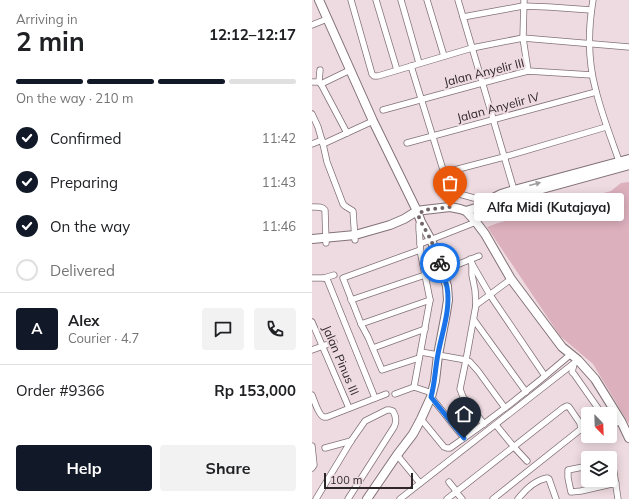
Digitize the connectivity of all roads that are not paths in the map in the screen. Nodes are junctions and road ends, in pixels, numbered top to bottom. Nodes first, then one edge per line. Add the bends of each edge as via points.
1 (319, 0) edge
2 (351, 0) edge
3 (376, 0) edge
4 (400, 0) edge
5 (427, 0) edge
6 (458, 0) edge
7 (593, 0) edge
8 (523, 3) edge
9 (591, 10) junction
10 (463, 17) junction
11 (327, 20) junction
12 (312, 25) edge
13 (523, 38) junction
14 (589, 44) junction
15 (629, 47) edge
16 (472, 48) junction
17 (444, 56) junction
18 (419, 63) junction
19 (411, 66) junction
20 (320, 70) dead end
21 (350, 70) junction
22 (397, 70) junction
23 (528, 71) junction
24 (592, 75) junction
25 (312, 82) edge
26 (482, 82) junction
27 (320, 83) junction
28 (596, 92) junction
29 (421, 100) junction
30 (383, 110) dead end
31 (312, 114) edge
32 (493, 120) junction
33 (373, 121) junction
34 (606, 127) junction
35 (347, 133) junction
36 (432, 136) junction
37 (323, 142) junction
38 (407, 143) dead end
39 (312, 144) edge
40 (504, 157) junction
41 (629, 159) edge
42 (619, 161) junction
43 (629, 165) edge
44 (443, 173) junction
45 (558, 182) junction
46 (514, 190) junction
47 (501, 197) junction
48 (485, 204) junction
49 (312, 207) edge
50 (466, 212) junction
51 (420, 215) junction
52 (476, 222) junction
53 (355, 238) junction
54 (312, 239) edge
55 (326, 240) junction
56 (431, 240) junction
57 (312, 243) edge
58 (420, 247) junction
59 (479, 256) dead end
60 (471, 262) junction
61 (458, 264) dead end
62 (334, 275) dead end
63 (425, 275) junction
64 (312, 278) edge
65 (324, 278) junction
66 (511, 279) junction
67 (490, 295) junction
68 (351, 300) junction
69 (430, 300) junction
70 (476, 305) junction
71 (474, 320) junction
72 (312, 322) edge
73 (361, 324) junction
74 (425, 329) junction
75 (334, 342) dead end
76 (323, 347) junction
77 (373, 348) junction
78 (312, 350) edge
79 (421, 354) junction
80 (571, 354) junction
81 (436, 355) junction
82 (466, 360) junction
83 (576, 362) junction
84 (546, 376) junction
85 (414, 387) junction
86 (526, 392) junction
87 (386, 394) dead end
88 (395, 394) dead end
89 (431, 394) junction
90 (312, 395) edge
91 (374, 398) junction
92 (597, 407) edge
93 (349, 408) junction
94 (505, 408) junction
95 (315, 411) edge
96 (421, 420) junction
97 (621, 421) junction
98 (617, 423) edge
99 (484, 424) junction
100 (496, 425) junction
101 (464, 438) junction
102 (629, 438) edge
103 (352, 441) junction
104 (312, 446) edge
105 (514, 447) junction
106 (324, 448) dead end
107 (397, 455) junction
108 (527, 461) dead end
109 (581, 467) edge
110 (312, 468) edge
111 (449, 482) dead end
112 (420, 483) junction
113 (598, 487) edge
114 (616, 487) edge
115 (457, 492) junction
116 (523, 493) junction
117 (316, 499) edge
118 (348, 499) edge
119 (367, 499) edge
120 (400, 499) edge
121 (447, 499) edge
122 (462, 499) edge
123 (493, 499) edge
124 (518, 499) edge
125 (526, 499) edge
126 (556, 499) edge
127 (618, 499) edge

1 - 11 street
2 - 22 street via 372,74 378,76
3 - 22 street
4 - 18 street
5 - 17 street
6 - 10 street
7 - 9 street
8 - 9 street
8 - 10 street
8 - 13 street
9 - 14 street
10 - 16 street
11 - 12 street
11 - 21 street
13 - 14 street
13 - 16 street
13 - 23 street
14 - 15 street
14 - 24 street
16 - 17 street
16 - 26 street
17 - 18 street
18 - 19 street
19 - 22 street
19 - 29 street
20 - 27 street
21 - 27 street
21 - 33 street
23 - 24 street, Jalan Anyelir III
23 - 26 street, Jalan Anyelir III
24 - 28 street
25 - 27 street
26 - 29 street, Jalan Anyelir III
26 - 32 street
27 - 35 street
28 - 32 street, Jalan Anyelir IV
28 - 34 street
29 - 30 street, Jalan Anyelir III
29 - 36 street
31 - 37 street
32 - 36 street, Jalan Anyelir IV
32 - 40 street
33 - 35 street
33 - 51 street
34 - 40 street
34 - 42 street
35 - 37 street
36 - 38 street, Jalan Anyelir IV
36 - 44 street
37 - 39 street
37 - 53 street via 327,162 343,204 353,211
40 - 44 street
40 - 46 street
41 - 42 street
42 - 45 street
43 - 45 street
44 - 48 street via 452,192
46 -> 45 street
45 - 47 street
46 - 47 street
47 - 48 street
48 - 50 street
49 - 55 street via 321,207 325,210
50 - 51 street via 450,207
50 - 52 street
51 - 53 street
51 - 56 street
51 - 58 street
52 - 56 street
52 - 66 street
53 - 55 street
54 - 55 street
55 - 57 street
56 - 58 street
56 - 81 street via 447,286 448,300
58 - 63 street
58 - 68 street via 344,277
59 - 60 street
60 - 61 street
60 - 67 street
60 - 70 street
62 - 65 street
63 - 68 street
63 - 69 street
64 - 65 street
65 - 91 street
66 - 67 street
66 - 80 street via 562,347
67 - 70 street
67 - 84 street
68 - 73 street
69 - 73 street
69 - 74 street
70 - 71 street
71 - 82 street
71 - 86 street
72 - 76 street, Jalan Pinus III
73 - 77 street
74 - 77 street
74 - 79 street
75 - 76 street
76 - 78 street
76 - 93 street, Jalan Pinus III
77 - 79 street via 383,370
79 - 81 street
79 - 85 street
80 - 83 street
80 - 84 street
81 - 82 street
81 - 89 street
82 - 94 street via 478,371
82 - 99 street via 460,389
83 - 92 street via 572,372
83 - 97 street via 595,379
83 - 100 street
84 - 86 street
85 - 88 street
85 - 89 street
86 - 94 street
87 - 91 street
89 - 96 street
89 - 101 street
90 - 95 street
91 - 93 street
93 - 95 street via 323,417
94 - 99 street
96 - 101 street via 444,447 450,448
96 - 107 street
97 - 98 street
97 - 102 street
99 - 101 street
100 - 105 street
100 - 112 street
103 - 106 street
103 - 117 street
103 - 118 street via 365,421 387,410 393,411 396,417 394,427
104 - 110 street
105 - 108 street
105 - 115 street
105 - 123 street via 565,406 570,408 581,426 581,429
107 - 112 street
107 - 119 street
109 - 113 street via 568,470 571,492
111 - 115 street
112 - 120 street
114 - 127 street
115 - 121 street
115 - 122 street
116 - 124 street
116 - 125 street
116 - 126 street via 547,478

